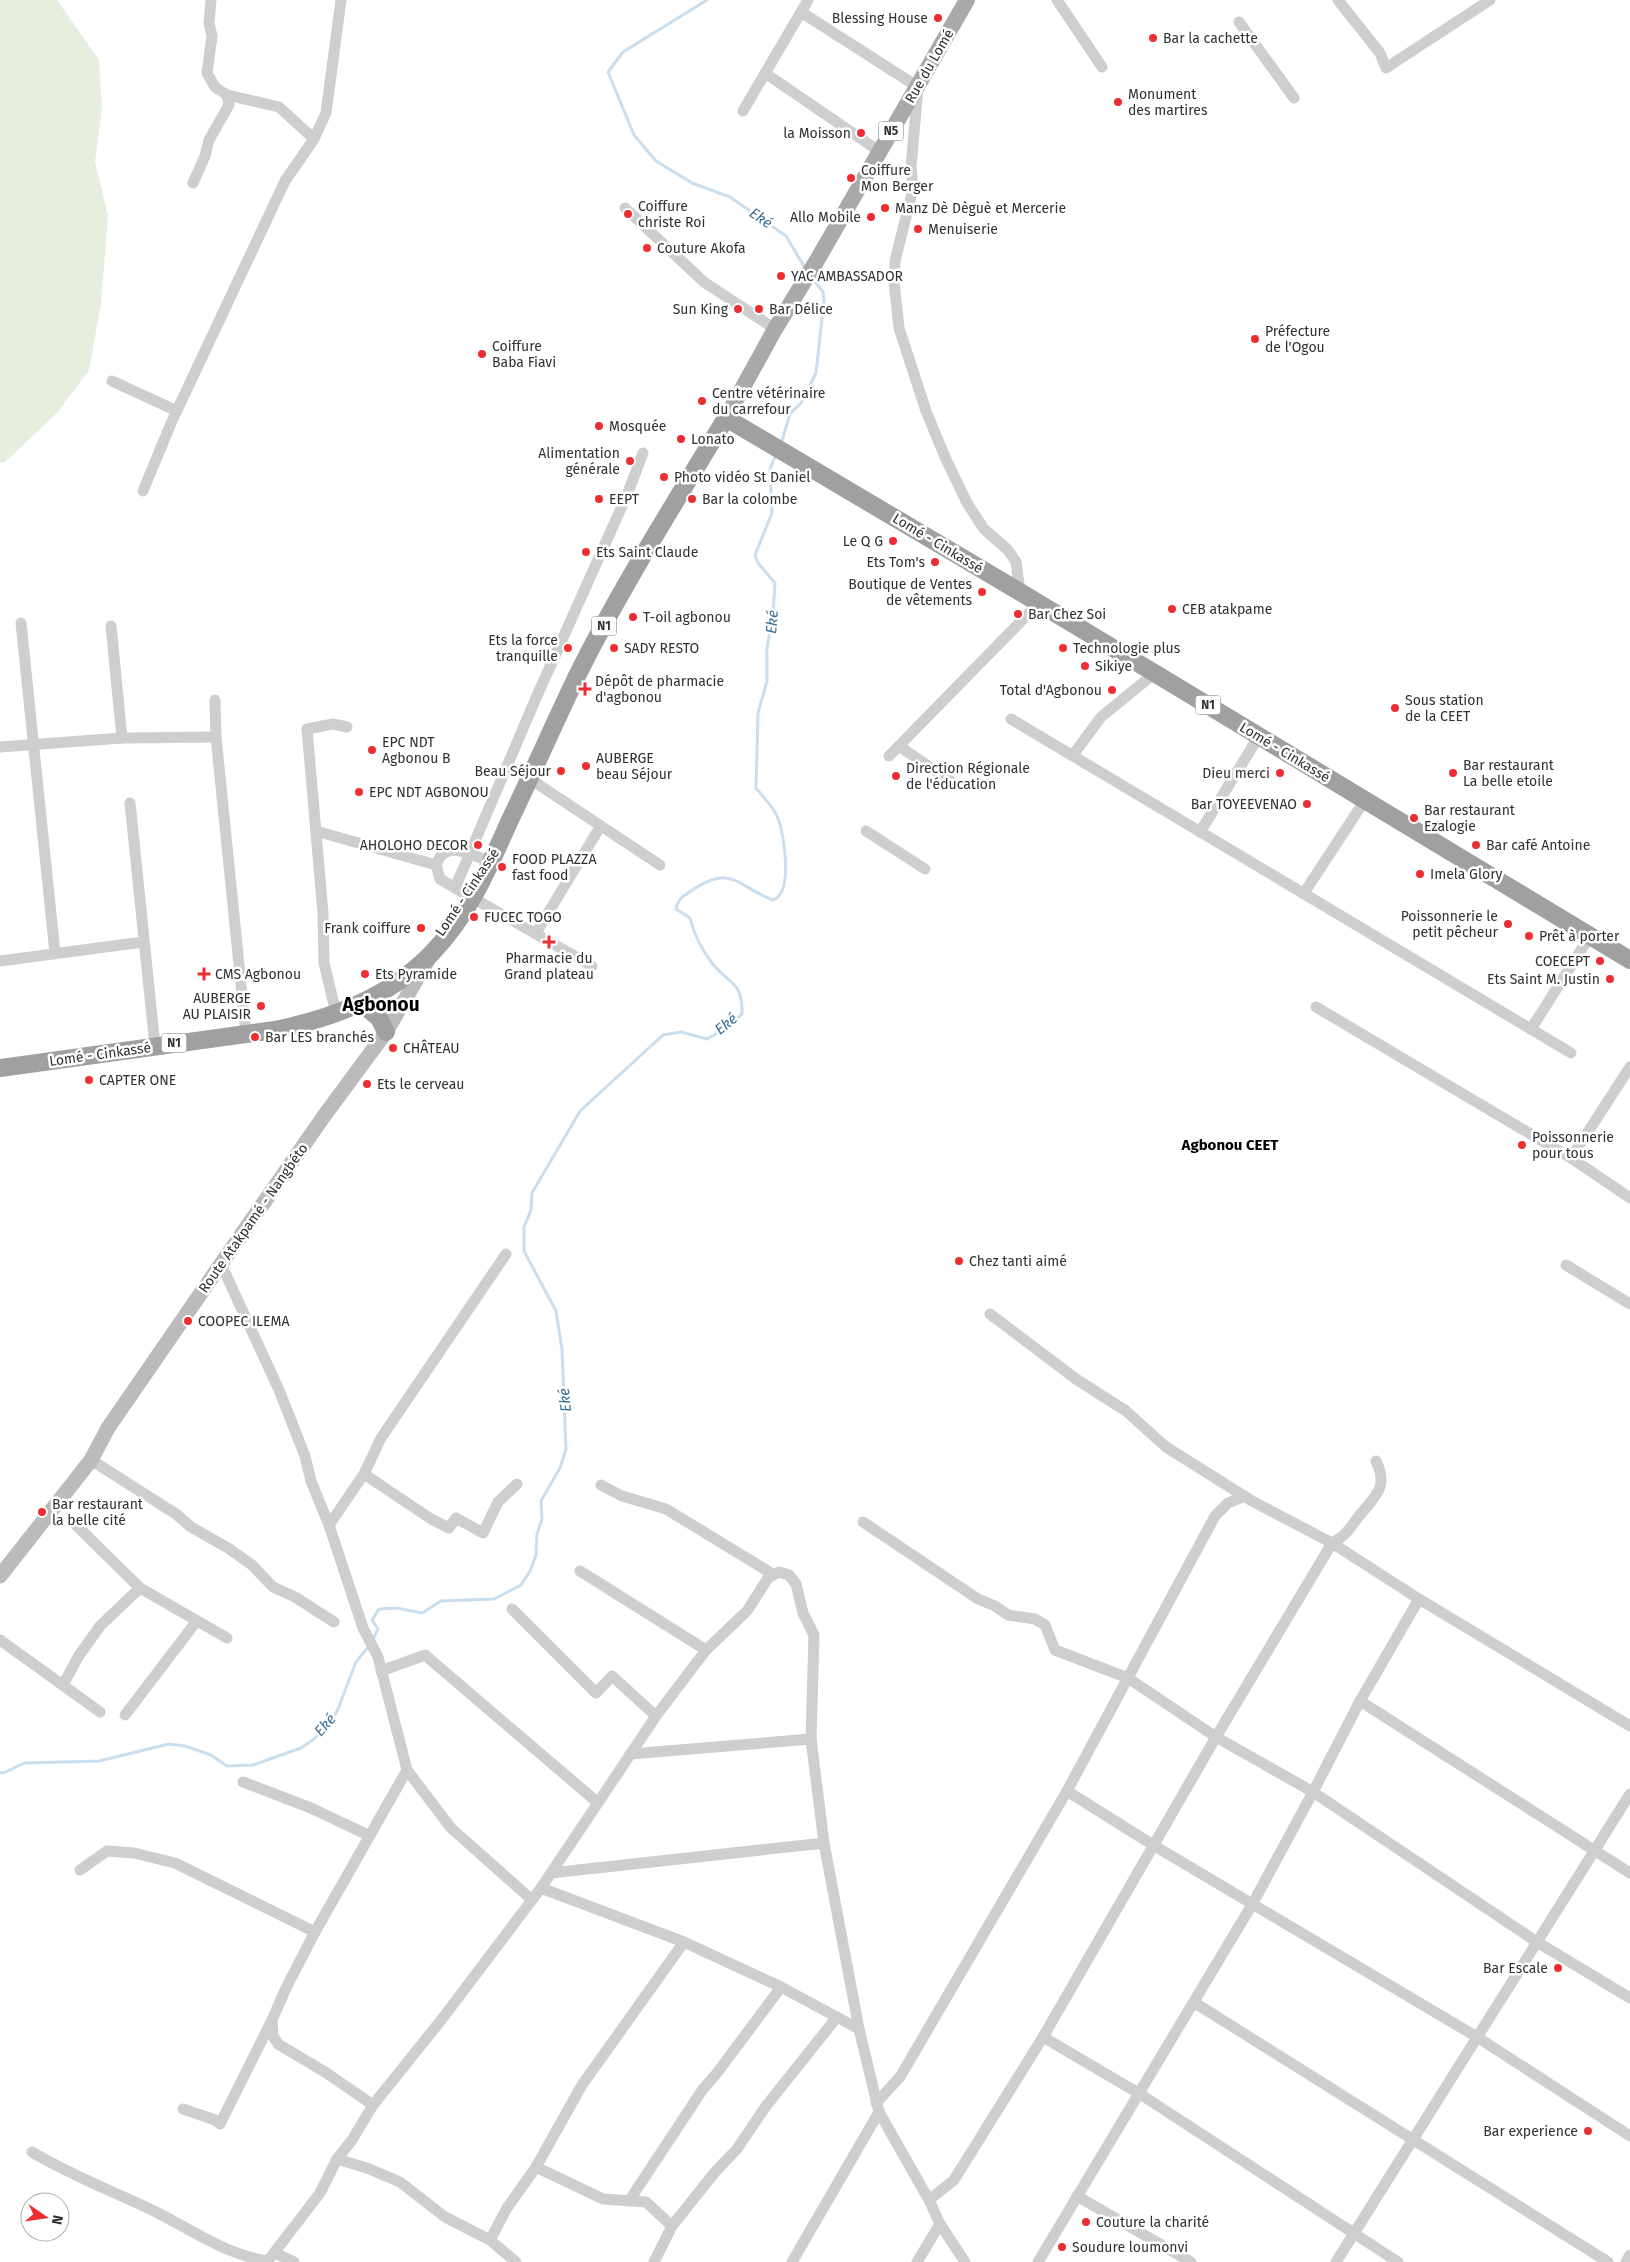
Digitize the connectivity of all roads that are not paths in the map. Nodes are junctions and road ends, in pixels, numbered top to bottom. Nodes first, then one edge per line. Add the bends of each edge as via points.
1 (211, 0) edge
2 (341, 0) edge
3 (808, 0) edge
4 (967, 0) edge
5 (1057, 0) edge
6 (1338, 0) edge
7 (1490, 0) edge
8 (801, 12) junction
9 (1239, 22) dead end
10 (1102, 67) dead end
11 (765, 73) junction
12 (918, 87) junction
13 (227, 95) junction
14 (1294, 98) dead end
15 (742, 110) dead end
16 (314, 139) junction
17 (879, 152) junction
18 (193, 183) dead end
19 (625, 208) dead end
20 (775, 329) junction
21 (112, 381) dead end
22 (176, 411) junction
23 (726, 418) junction
24 (643, 453) dead end
25 (144, 491) dead end
26 (1020, 592) junction
27 (1039, 603) junction
28 (20, 623) dead end
29 (111, 626) dead end
30 (1155, 673) junction
31 (215, 700) dead end
32 (1011, 719) dead end
33 (347, 727) dead end
34 (1259, 736) junction
35 (216, 737) junction
36 (122, 738) junction
37 (33, 744) junction
38 (899, 746) junction
39 (0, 747) edge
40 (1073, 755) junction
41 (889, 756) dead end
42 (530, 779) junction
43 (956, 785) dead end
44 (1365, 800) junction
45 (130, 803) dead end
46 (600, 827) junction
47 (316, 831) junction
48 (866, 831) dead end
49 (1200, 832) junction
50 (500, 844) junction
51 (469, 854) junction
52 (487, 860) junction
53 (436, 865) junction
54 (660, 865) dead end
55 (924, 869) dead end
56 (1304, 893) junction
57 (465, 894) junction
58 (536, 933) junction
59 (1590, 936) junction
60 (143, 942) junction
61 (55, 953) junction
62 (431, 954) junction
63 (0, 960) edge
64 (1630, 960) edge
65 (592, 966) dead end
66 (1316, 1007) dead end
67 (348, 1009) junction
68 (1531, 1029) junction
69 (386, 1032) junction
70 (246, 1034) junction
71 (155, 1046) junction
72 (1571, 1053) dead end
73 (1630, 1067) edge
74 (0, 1068) edge
75 (1619, 1083) junction
76 (1630, 1090) edge
77 (1571, 1158) junction
78 (1630, 1198) edge
79 (506, 1254) dead end
80 (221, 1264) junction
81 (1566, 1265) dead end
82 (1630, 1304) edge
83 (990, 1314) dead end
84 (91, 1460) junction
85 (1376, 1461) dead end
86 (364, 1474) junction
87 (517, 1484) dead end
88 (601, 1485) dead end
89 (1245, 1496) junction
90 (863, 1522) dead end
91 (75, 1524) dead end
92 (330, 1525) junction
93 (1332, 1543) junction
94 (580, 1571) dead end
95 (771, 1573) dead end
96 (0, 1576) edge
97 (140, 1588) junction
98 (1419, 1599) junction
99 (512, 1609) dead end
100 (196, 1622) junction
101 (334, 1622) dead end
102 (227, 1638) dead end
103 (0, 1640) edge
104 (706, 1650) junction
105 (382, 1671) junction
106 (1128, 1678) junction
107 (63, 1685) junction
108 (1360, 1701) junction
109 (100, 1712) dead end
110 (125, 1715) dead end
111 (656, 1716) junction
112 (1630, 1726) edge
113 (1216, 1736) junction
114 (811, 1739) junction
115 (630, 1754) junction
116 (407, 1770) junction
117 (242, 1782) dead end
118 (1067, 1791) junction
119 (1314, 1792) junction
120 (1630, 1794) edge
121 (597, 1802) junction
122 (370, 1836) junction
123 (824, 1843) junction
124 (1153, 1845) junction
125 (1594, 1851) junction
126 (80, 1870) dead end
127 (551, 1873) junction
128 (1630, 1873) edge
129 (541, 1888) junction
130 (532, 1900) junction
131 (1253, 1903) junction
132 (316, 1932) junction
133 (684, 1942) junction
134 (1537, 1942) junction
135 (781, 1987) junction
136 (1630, 1998) edge
137 (1195, 2003) junction
138 (837, 2017) junction
139 (272, 2020) junction
140 (859, 2029) junction
141 (1044, 2037) junction
142 (1477, 2038) junction
143 (1140, 2094) junction
144 (373, 2105) junction
145 (878, 2108) junction
146 (183, 2109) dead end
147 (1630, 2136) edge
148 (1414, 2139) junction
149 (32, 2152) dead end
150 (337, 2159) junction
151 (536, 2167) junction
152 (1077, 2196) junction
153 (930, 2200) junction
154 (629, 2201) junction
155 (940, 2224) junction
156 (672, 2226) junction
157 (1354, 2235) junction
158 (490, 2240) junction
159 (1630, 2256) edge
160 (270, 2259) edge
161 (294, 2262) edge
162 (516, 2262) edge
163 (654, 2262) edge
164 (792, 2262) edge
165 (917, 2262) edge
166 (965, 2262) edge
167 (1038, 2262) edge
168 (1191, 2262) edge
169 (1336, 2262) edge
170 (1398, 2262) edge
171 (1608, 2262) edge
172 (1626, 2262) edge

1 - 13 street via 209,23 212,36 207,73 215,87
2 - 16 street via 326,113
3 - 8 street
4 - 12 main road, Rue du Lomé / N5
5 - 10 street
6 - 7 street via 1380,53 1386,68
8 - 11 street
8 - 12 street
9 - 14 street
11 - 15 street
11 - 17 street
12 - 17 main road, Rue du Lomé / N5
12 - 26 street via 911,167 913,190 895,261 899,328 926,411 949,465 984,529 1008,550 1016,562
13 - 16 street via 278,107
13 - 18 street via 229,105 209,140
16 - 22 street via 285,181
17 - 20 main road, Rue du Lomé / N5
19 - 20 street via 704,282
20 - 23 main road, N5
21 - 22 street
22 - 25 street
23 - 26 highway, Lomé - Cinkassé / N1
23 - 42 highway, N1 via 603,627
24 - 51 street
26 - 27 highway, Lomé - Cinkassé / N1
27 - 30 highway, Lomé - Cinkassé / N1
27 - 38 street
28 - 37 street
29 - 36 street
30 - 34 highway, Lomé - Cinkassé / N1
30 - 40 street via 1101,716
31 - 35 street
32 - 40 street
33 - 47 street via 333,724 307,728
34 - 44 highway, Lomé - Cinkassé / N1
34 - 49 street
35 - 36 street
35 - 70 street
36 - 37 street
37 - 39 street
37 - 61 street
38 - 41 street
38 - 43 street
40 - 49 street
42 - 46 street
42 - 50 highway, N1
44 - 56 street
44 - 59 highway, Lomé - Cinkassé / N1
45 - 60 street
46 - 54 street
46 - 58 street
47 - 53 street
47 - 67 street via 324,963
48 - 55 street
49 - 56 street
50 - 52 highway, Lomé - Cinkassé / N1
50 - 57 highway, Lomé - Cinkassé / N1 via 493,863
51 - 52 street
51 - 53 street via 448,850 441,854
51 - 57 street
52 - 57 highway, Lomé - Cinkassé / N1
53 - 57 street via 440,879
56 - 68 street
57 - 58 street
57 - 62 highway, Lomé - Cinkassé / N1
57 - 67 highway, Lomé - Cinkassé / N1 via 446,926 414,959
58 - 65 street
59 - 64 highway, Lomé - Cinkassé / N1
59 - 68 street
60 - 61 street
60 - 71 street
61 - 63 street
62 - 67 highway, Lomé - Cinkassé / N1 via 402,979
62 - 69 main road, Route Atakpamé - Nangbéto
66 - 77 street
67 - 69 highway via 379,1018
67 - 70 highway, Lomé - Cinkassé / N1 via 301,1025
68 - 72 street
69 - 80 main road, Route Atakpamé - Nangbéto
70 - 71 highway, Lomé - Cinkassé / N1
71 - 74 highway, Lomé - Cinkassé / N1
73 - 75 street
75 - 76 street
75 - 77 street
77 - 78 street
79 - 86 street via 381,1438
80 - 84 main road, Route Atakpamé - Nangbéto via 108,1428
80 - 92 street via 279,1390
81 - 82 street
83 - 89 street via 1076,1379 1126,1411 1166,1447
84 - 96 main road, Route Atakpamé - Nangbéto
84 - 101 street via 228,1548 274,1587
85 - 93 street via 1382,1473 1373,1502 1345,1537
86 - 87 street via 437,1522 449,1528 456,1518 484,1534 498,1502
86 - 92 street
88 - 95 street via 622,1496 666,1509
89 - 93 street
89 - 106 street via 1228,1503 1215,1516
90 - 106 street via 1008,1616 1035,1619 1045,1625 1055,1650
91 - 97 street
92 - 105 street via 363,1628
93 - 98 street
93 - 113 street
94 - 104 street
97 - 100 street
97 - 107 street via 100,1626
98 - 108 street
98 - 112 street
99 - 111 street via 596,1693 612,1676
100 - 102 street
100 - 110 street
103 - 107 street
104 - 111 street
104 - 114 street via 747,1612 768,1578 779,1572 789,1575 796,1584 803,1613 814,1635
105 - 116 street
105 - 121 street via 426,1655
106 - 113 street
106 - 118 street
107 - 109 street
108 - 119 street
108 - 125 street
111 - 115 street
113 - 119 street
113 - 124 street
114 - 115 street
114 - 123 street
115 - 121 street
116 - 122 street
116 - 130 street via 451,1828
117 - 122 street via 311,1808
118 - 124 street
118 - 145 street via 900,2077
119 - 131 street
119 - 134 street
120 - 125 street
121 - 127 street
122 - 132 street
123 - 127 street
123 - 140 street
124 - 131 street
124 - 141 street
125 - 128 street
125 - 134 street
126 - 132 street via 107,1851 134,1853 175,1863
127 - 129 street
129 - 130 street
129 - 133 street
130 - 144 street
131 - 137 street
131 - 142 street
132 - 139 street
133 - 135 street
133 - 151 street via 582,2084
134 - 136 street
134 - 142 street
135 - 138 street
135 - 154 street via 703,2089
137 - 143 street
137 - 148 street
138 - 140 street
138 - 156 street via 766,2106 737,2149
139 - 144 street via 273,2036 278,2044
139 - 146 street via 220,2124
140 - 145 street
141 - 143 street
141 - 153 street via 954,2180
142 - 147 street
142 - 148 street
143 - 152 street
143 - 157 street
144 - 150 street
145 - 153 street
145 - 164 street
148 - 157 street
148 - 171 street
149 - 160 street via 216,2243 250,2258
150 - 158 street via 400,2182 445,2217
150 - 160 street via 320,2193
151 - 154 street via 603,2199
151 - 158 street via 507,2208
152 - 167 street
152 - 168 street
153 - 155 street
154 - 156 street via 646,2202
155 - 165 street
155 - 166 street
156 - 163 street
157 - 169 street
157 - 170 street
158 - 162 street
159 - 172 street
160 - 161 street

